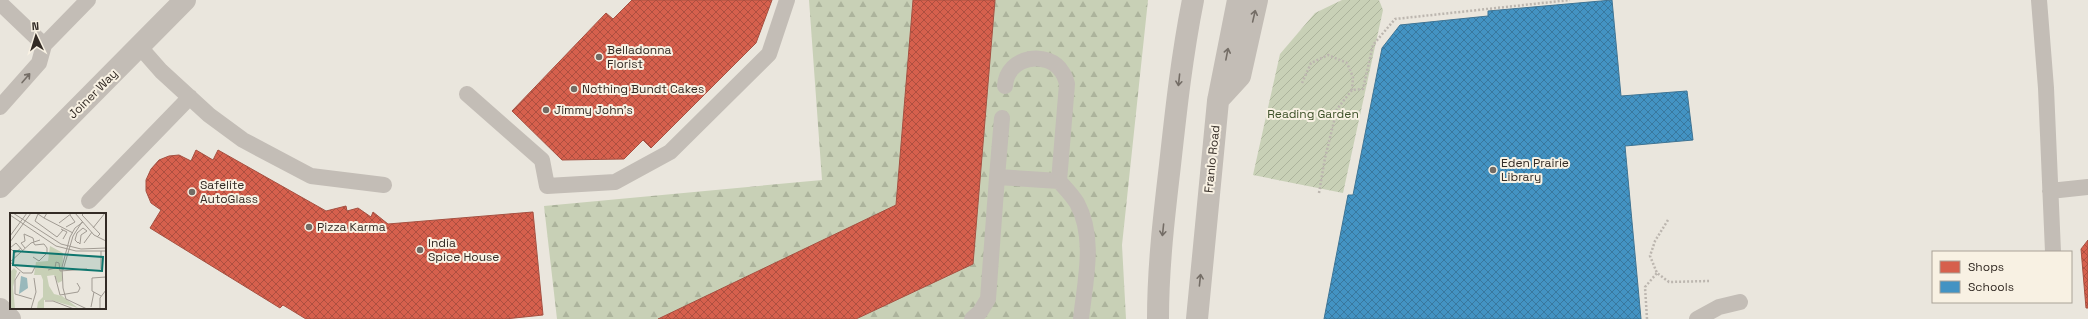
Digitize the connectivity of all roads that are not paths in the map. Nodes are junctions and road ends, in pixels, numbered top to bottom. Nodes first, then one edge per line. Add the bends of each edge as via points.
1 (88, 0) edge
2 (185, 0) edge
3 (787, 0) edge
4 (1182, 0) edge
5 (1193, 0) edge
6 (1238, 0) edge
7 (1257, 0) edge
8 (2039, 0) edge
9 (0, 3) edge
10 (44, 46) junction
11 (139, 46) junction
12 (1183, 49) junction
13 (1005, 86) dead end
14 (468, 94) dead end
15 (190, 98) junction
16 (1218, 101) junction
17 (0, 108) edge
18 (1002, 118) dead end
19 (997, 177) junction
20 (1059, 181) junction
21 (384, 185) dead end
22 (2088, 187) edge
23 (0, 188) edge
24 (2050, 191) junction
25 (89, 200) dead end
26 (2053, 251) edge
27 (1740, 302) dead end
28 (0, 309) edge
29 (10, 319) edge
30 (972, 319) edge
31 (1081, 319) edge
32 (1158, 319) edge
33 (1197, 319) edge
34 (1697, 319) edge

1 - 10 lane
2 - 11 street, Joiner Way
3 - 14 lane via 769,54 670,152 615,182 547,186 542,160
4 - 12 street
5 - 12 street
16 -> 6 street, Franlo Road
16 -> 7 street via 1240,76
8 - 24 lane
9 - 10 lane
17 -> 10 lane via 39,63
11 - 15 lane
11 - 23 street, Joiner Way
12 -> 32 street via 1158,280
13 - 20 lane via 1011,68 1021,60 1036,59 1051,63 1062,71 1067,84
15 - 21 lane via 243,140 311,176
15 - 25 lane
33 -> 16 street, Franlo Road
18 - 19 lane
19 - 20 lane
19 - 30 lane via 988,299
20 - 31 lane via 1077,203 1086,228 1088,254
22 - 24 lane
24 - 26 lane
27 - 34 lane via 1718,307
28 - 29 street

